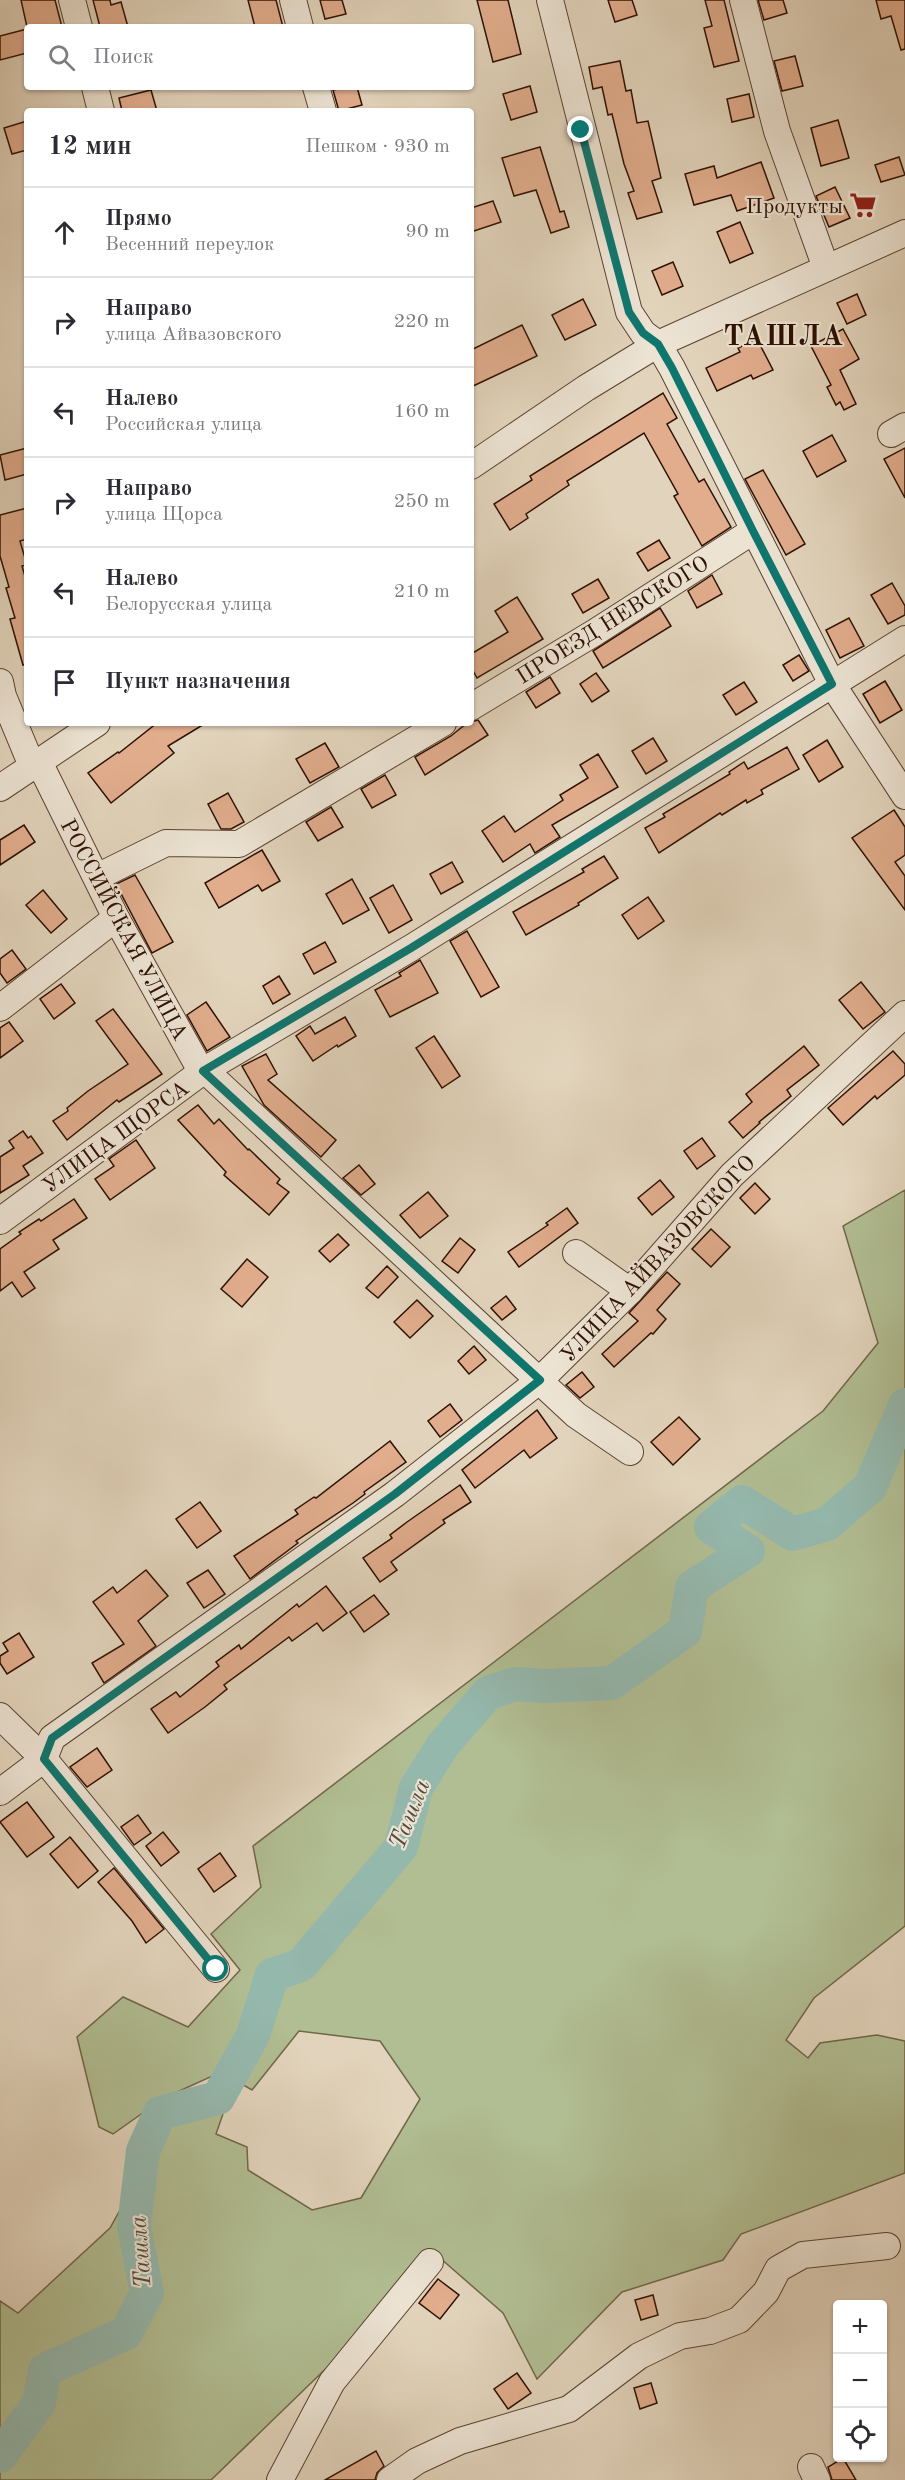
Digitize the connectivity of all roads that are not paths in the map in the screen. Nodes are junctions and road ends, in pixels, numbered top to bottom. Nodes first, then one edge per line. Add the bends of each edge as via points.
1 (72, 0) edge
2 (293, 0) edge
3 (550, 0) edge
4 (743, 0) edge
5 (79, 24) edge
6 (299, 24) edge
7 (96, 90) edge
8 (317, 90) edge
9 (100, 108) edge
10 (321, 108) edge
11 (905, 233) edge
12 (826, 268) junction
13 (658, 344) junction
14 (474, 464) edge
15 (753, 531) junction
16 (905, 639) edge
17 (0, 682) edge
18 (832, 684) junction
19 (474, 704) edge
20 (93, 726) edge
21 (438, 726) edge
22 (36, 764) junction
23 (0, 789) edge
24 (905, 796) edge
25 (97, 876) junction
26 (116, 918) junction
27 (0, 1008) edge
28 (905, 1014) edge
29 (203, 1071) junction
30 (0, 1221) edge
31 (576, 1253) dead end
32 (630, 1291) junction
33 (540, 1380) junction
34 (630, 1452) dead end
35 (0, 1716) edge
36 (44, 1759) junction
37 (0, 1792) edge
38 (216, 1969) dead end
39 (887, 2246) dead end
40 (430, 2262) dead end
41 (280, 2480) edge
42 (390, 2480) edge

1 - 5 street
2 - 6 street
3 - 13 street via 629,312 643,333
4 - 12 street via 777,131
7 - 9 street
8 - 10 street
11 - 12 street
12 - 13 street
13 - 14 street
13 - 15 street
15 - 18 street
15 - 19 street, ПРОЕЗД НЕВСКОГО
16 - 18 street, УЛИЦА ЩОРСА
17 - 22 street, РОССИЙСКАЯ УЛИЦА
18 - 24 street
18 - 29 street, УЛИЦА ЩОРСА via 411,948
20 - 22 street
21 - 25 street via 239,844 166,843
22 - 23 street
22 - 25 street, РОССИЙСКАЯ УЛИЦА
25 - 26 street, РОССИЙСКАЯ УЛИЦА
26 - 27 street
26 - 29 street, РОССИЙСКАЯ УЛИЦА
28 - 32 street, УЛИЦА АЙВАЗОВСКОГО via 732,1175
29 - 30 street, УЛИЦА ЩОРСА
29 - 33 street, РОССИЙСКАЯ УЛИЦА
31 - 32 street
32 - 33 street, УЛИЦА АЙВАЗОВСКОГО
33 - 34 street, РОССИЙСКАЯ УЛИЦА via 576,1414
33 - 36 street, УЛИЦА АЙВАЗОВСКОГО via 395,1494 52,1738
35 - 36 street
36 - 37 street, УЛИЦА АЙВАЗОВСКОГО
36 - 38 street
39 - 42 street via 803,2255 778,2270 766,2292 739,2320 710,2331 680,2336 639,2356 569,2409 460,2441 417,2461
40 - 41 street via 332,2382

